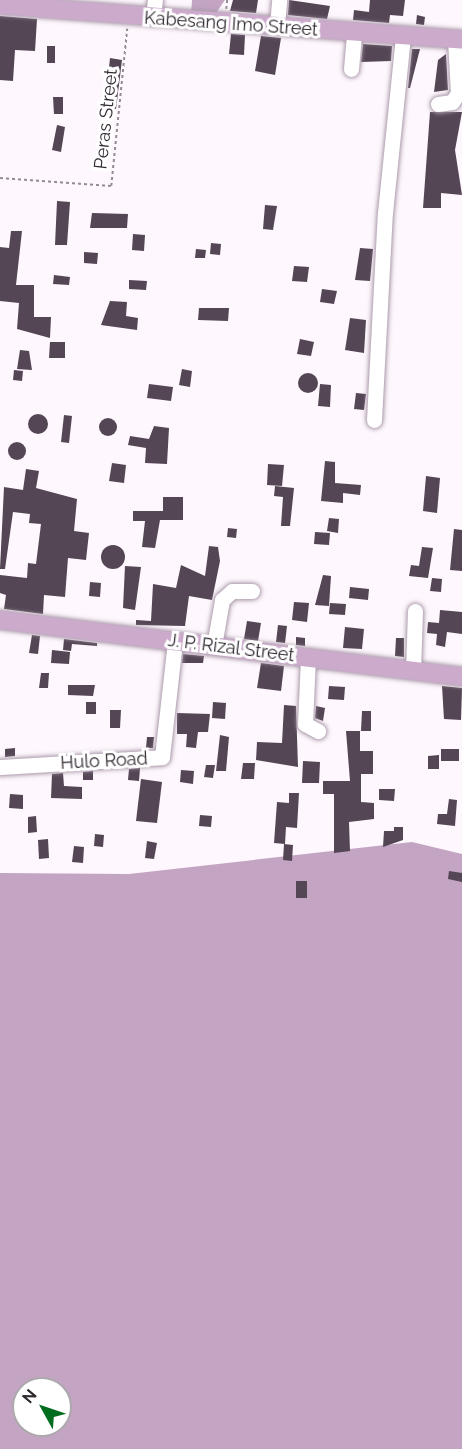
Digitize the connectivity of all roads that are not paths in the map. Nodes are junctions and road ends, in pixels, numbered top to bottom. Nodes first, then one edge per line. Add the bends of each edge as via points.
1 (155, 0) edge
2 (279, 0) edge
3 (28, 4) edge
4 (0, 5) edge
5 (153, 18) junction
6 (277, 25) junction
7 (354, 34) junction
8 (403, 36) junction
9 (459, 40) edge
10 (351, 69) dead end
11 (438, 104) dead end
12 (374, 420) dead end
13 (252, 591) dead end
14 (415, 611) dead end
15 (0, 620) edge
16 (175, 641) junction
17 (214, 646) junction
18 (308, 658) junction
19 (413, 671) junction
20 (462, 677) edge
21 (318, 731) dead end
22 (0, 767) edge

1 - 5 street
2 - 6 street
3 - 4 main road, Kabesang Imo Street
3 - 5 main road, Kabesang Imo Street
5 - 6 main road, Kabesang Imo Street
6 - 7 main road, Kabesang Imo Street
7 - 8 main road, Kabesang Imo Street
7 - 10 street
8 - 9 main road, Kabesang Imo Street
8 - 12 street via 385,213
9 - 11 street via 458,93 452,102
13 - 17 street via 232,591 222,600
14 - 19 street
15 - 16 main road, J. P. Rizal Street
16 - 17 main road, J. P. Rizal Street
16 - 22 street, Hulo Road via 162,757
17 - 18 main road, J. P. Rizal Street
18 - 19 main road, J. P. Rizal Street
18 - 21 street via 305,724
19 - 20 main road, J. P. Rizal Street

